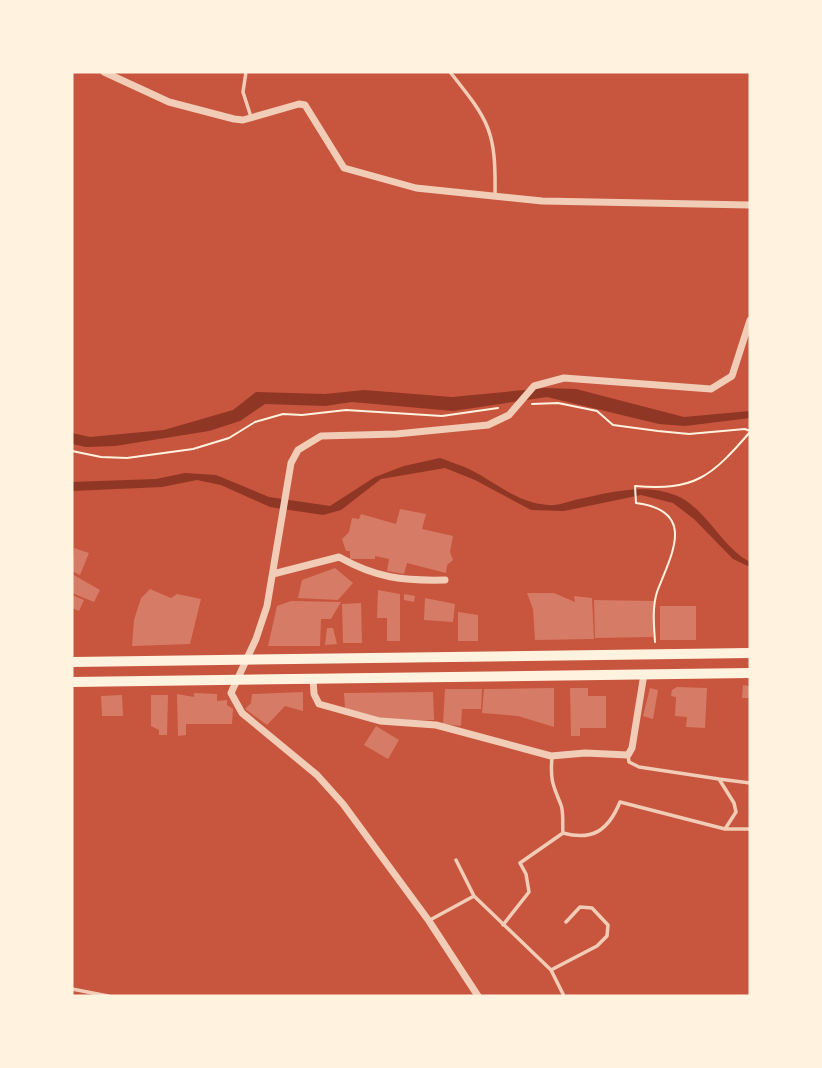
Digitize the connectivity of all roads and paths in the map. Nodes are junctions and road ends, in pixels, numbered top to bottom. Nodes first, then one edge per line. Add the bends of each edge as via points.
1 (104, 72) edge
2 (246, 72) edge
3 (450, 72) edge
4 (251, 117) junction
5 (495, 196) junction
6 (750, 205) edge
7 (750, 320) edge
8 (750, 432) edge
9 (273, 574) junction
10 (445, 580) dead end
11 (655, 653) junction
12 (750, 653) edge
13 (247, 660) junction
14 (72, 662) edge
15 (750, 673) edge
16 (644, 674) junction
17 (313, 679) junction
18 (236, 680) junction
19 (72, 682) edge
20 (628, 755) junction
21 (552, 756) junction
22 (719, 779) junction
23 (750, 783) edge
24 (725, 828) junction
25 (750, 829) edge
26 (563, 833) junction
27 (456, 860) dead end
28 (474, 896) junction
29 (429, 921) junction
30 (566, 922) dead end
31 (503, 925) junction
32 (551, 970) junction
33 (72, 989) edge
34 (108, 996) edge
35 (478, 996) edge
36 (564, 996) edge

1 - 4 street via 169,102 234,119
2 - 4 lane via 243,92
3 - 5 lane via 493,134
4 - 5 street via 305,105 339,164 353,172 416,188
5 - 6 street
7 - 9 street via 732,376 711,389 564,378 534,386 509,415 488,425 396,435 321,436 298,450 291,463
8 - 11 path via 695,483 677,488 635,486 636,503 660,510 672,521 677,536 670,567 657,593
9 - 10 street via 340,557 367,573 408,581
9 - 13 street via 267,606
11 - 12 main road
11 - 13 main road
13 - 14 main road
13 - 18 street
15 - 16 main road
16 - 17 main road
16 - 20 street
17 - 18 main road
17 - 21 street via 321,707 380,721 436,725
18 - 19 main road
18 - 29 street via 231,693 242,713 317,775
20 - 21 street via 585,752
20 - 22 lane via 629,762 639,767
21 - 26 lane via 551,778 563,808
22 - 23 lane
22 - 24 lane via 736,812
24 - 25 lane
24 - 26 lane via 620,802 609,826 600,832 577,837
26 - 31 lane via 520,863 529,892
27 - 28 lane
28 - 29 lane
28 - 31 lane
29 - 35 street
30 - 32 lane via 580,907 592,908 608,925 607,936
31 - 32 lane
32 - 36 lane
33 - 34 lane

